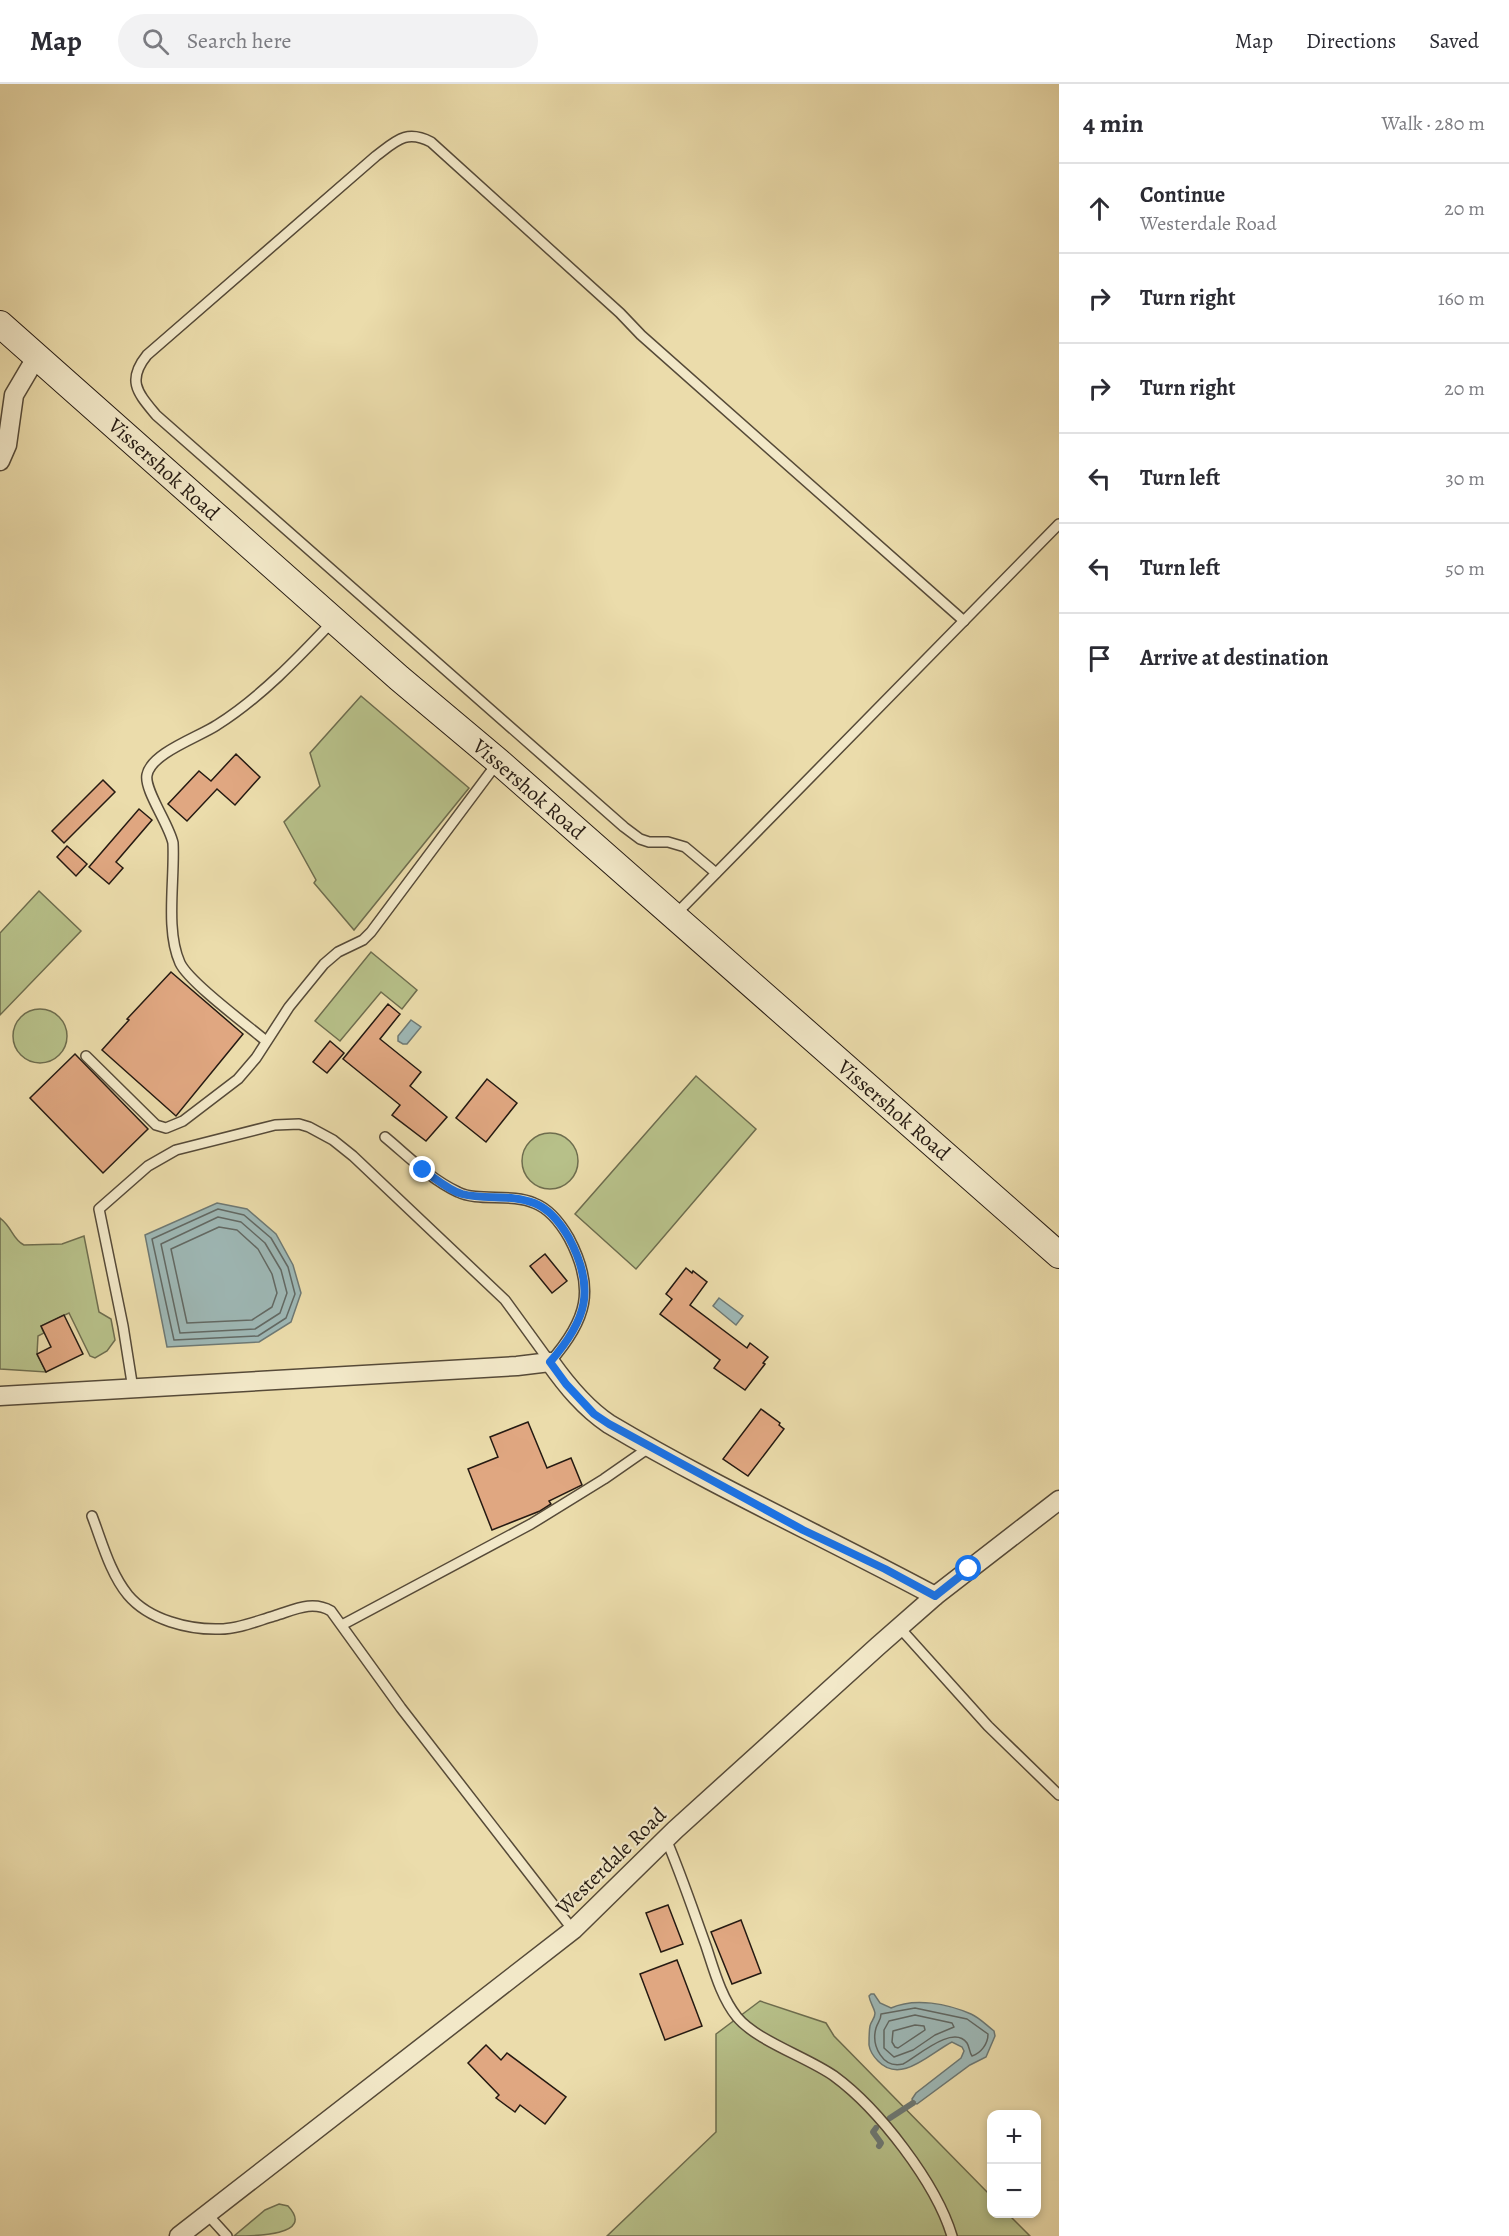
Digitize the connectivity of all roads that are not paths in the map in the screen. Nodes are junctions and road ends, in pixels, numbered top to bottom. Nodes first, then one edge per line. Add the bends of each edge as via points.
1 (0, 324) edge
2 (36, 356) junction
3 (0, 461) edge
4 (1059, 524) edge
5 (335, 619) junction
6 (964, 621) junction
7 (498, 762) junction
8 (716, 873) junction
9 (674, 916) junction
10 (266, 1041) junction
11 (86, 1056) dead end
12 (385, 1137) dead end
13 (1059, 1255) edge
14 (550, 1362) junction
15 (133, 1389) junction
16 (0, 1396) edge
17 (650, 1447) junction
18 (1059, 1500) edge
19 (92, 1516) dead end
20 (935, 1596) junction
21 (342, 1625) junction
22 (899, 1627) junction
23 (1059, 1795) edge
24 (666, 1839) junction
25 (573, 1930) junction
26 (207, 2214) junction
27 (179, 2236) edge
28 (227, 2236) edge
29 (952, 2236) edge

1 - 2 main road, Vissershok Road
2 - 3 street via 14,395 7,445
2 - 5 main road, Vissershok Road
4 - 6 lane
5 - 7 main road, Vissershok Road
5 - 10 lane via 251,700 216,726 161,756 150,766 147,776 148,786 171,830 173,935 181,964
6 - 8 lane
6 - 8 lane via 421,137 400,138 376,156 147,355 137,369 136,384 156,415 624,827 649,842 685,847
7 - 9 main road, Vissershok Road
7 - 10 lane via 371,932 324,964
8 - 9 lane
9 - 13 main road, Vissershok Road
10 - 11 lane via 238,1079 183,1122 166,1128 156,1125
12 - 14 lane via 443,1185 461,1194 534,1202 561,1225 580,1262 585,1294 576,1329
14 - 15 street
14 - 15 lane via 505,1300 353,1156 321,1131 289,1124 176,1150 148,1166 99,1209
14 - 17 street via 594,1414
15 - 16 street
17 - 20 street
17 - 21 lane via 531,1524
18 - 20 street, Westerdale Road
19 - 21 lane via 116,1577 129,1596 164,1620 222,1629 304,1606 317,1606 331,1611
20 - 22 street, Westerdale Road
21 - 25 lane via 401,1708
22 - 23 lane via 988,1726
22 - 24 street, Westerdale Road
24 - 25 street, Westerdale Road
24 - 29 lane via 717,1978 738,2018 834,2076 863,2102 897,2139 921,2174
25 - 26 street, Westerdale Road
26 - 27 street, Westerdale Road
26 - 28 lane

